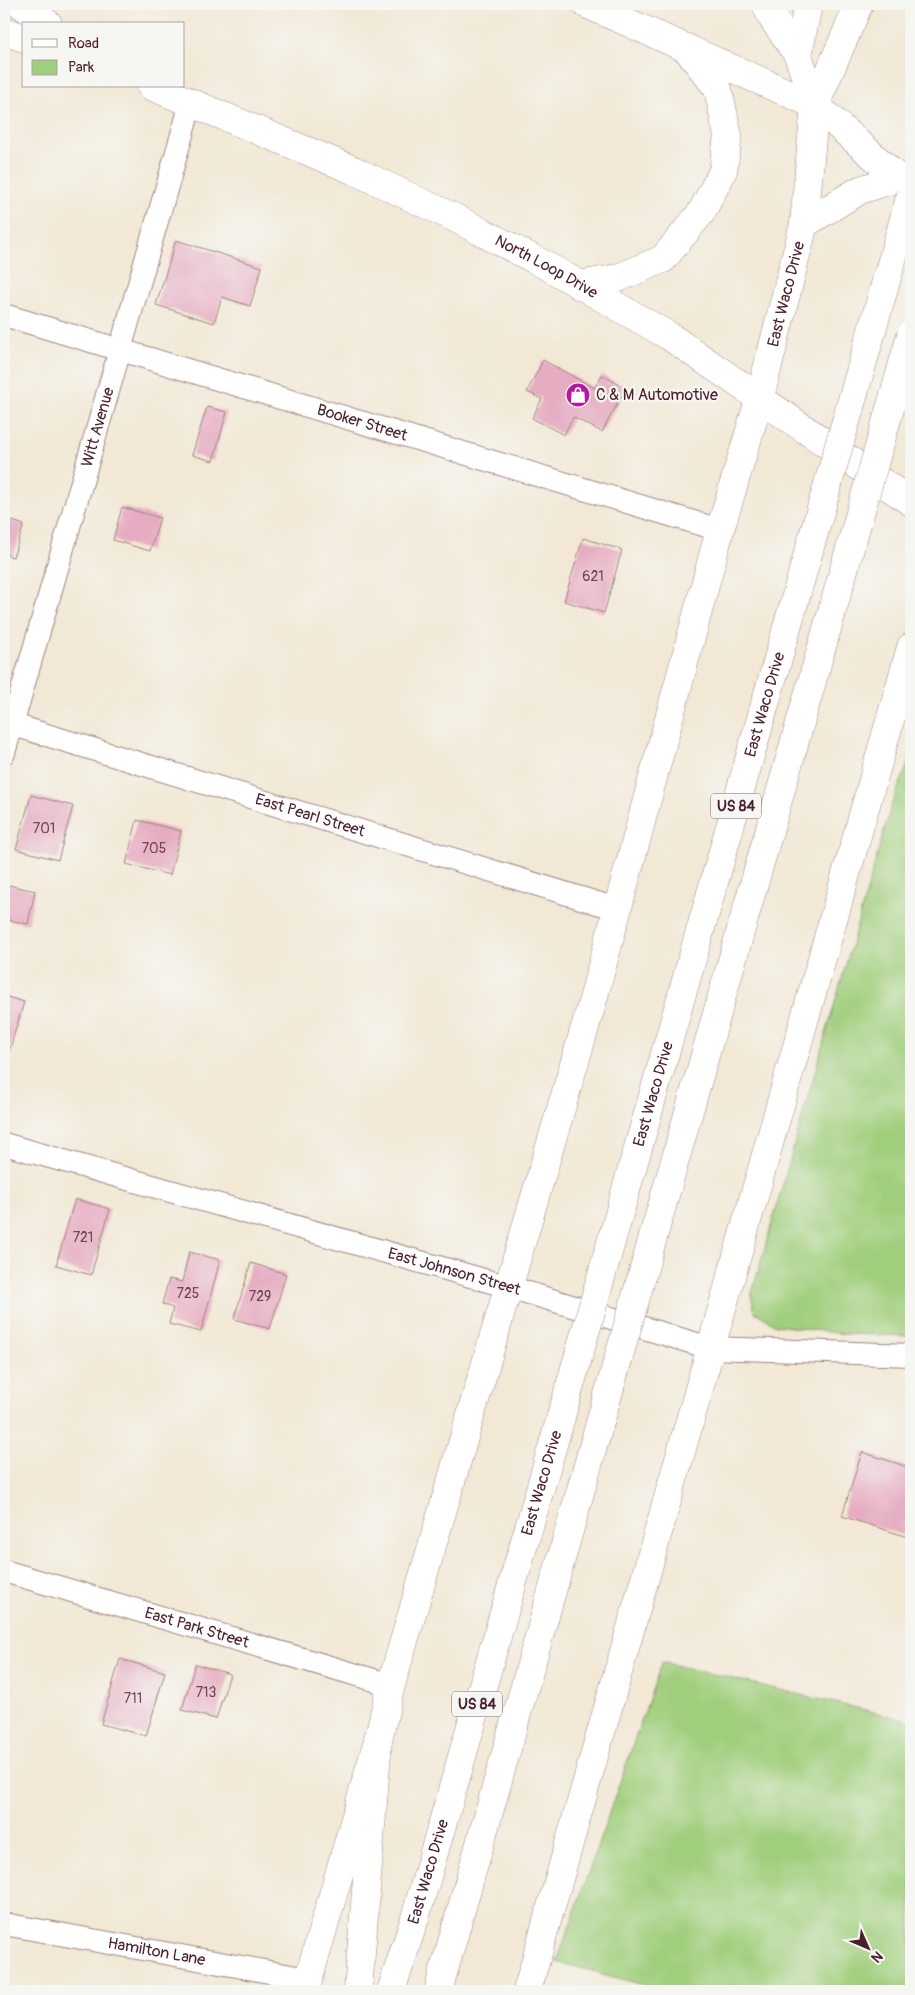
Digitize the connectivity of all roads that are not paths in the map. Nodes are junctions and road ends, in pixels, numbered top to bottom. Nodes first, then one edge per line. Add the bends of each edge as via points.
1 (21, 4) edge
2 (586, 4) edge
3 (766, 4) edge
4 (804, 4) edge
5 (859, 4) edge
6 (45, 22) edge
7 (4, 31) edge
8 (22, 37) edge
9 (685, 46) junction
10 (798, 55) junction
11 (156, 88) edge
12 (191, 102) junction
13 (815, 105) junction
14 (907, 186) edge
15 (804, 224) junction
16 (579, 285) junction
17 (4, 315) edge
18 (911, 334) edge
19 (120, 349) junction
20 (760, 397) junction
21 (911, 502) edge
22 (720, 530) junction
23 (911, 648) edge
24 (904, 692) edge
25 (8, 723) edge
26 (4, 753) edge
27 (617, 909) junction
28 (4, 1144) edge
29 (509, 1287) junction
30 (710, 1348) junction
31 (911, 1355) edge
32 (4, 1571) edge
33 (391, 1685) junction
34 (378, 1740) junction
35 (4, 1924) edge
36 (307, 1985) edge
37 (358, 1991) edge
38 (391, 1991) edge
39 (438, 1991) edge
40 (527, 1991) edge

1 - 6 main road
2 - 9 main road
3 - 10 main road
4 - 10 main road via 807,10
5 - 13 main road, East Waco Drive
7 - 8 main road
9 - 13 main road
9 - 16 main road via 718,89 728,136 723,171 701,213 663,259 618,278
10 - 13 main road
11 - 12 main road, North Loop Drive
12 - 16 main road, North Loop Drive via 353,170 455,218
12 - 19 street, Witt Avenue
13 - 14 main road
13 - 15 main road, East Waco Drive
14 - 15 main road via 860,190
14 - 38 main road, East Waco Drive / US 84, bridge via 561,1417
15 - 20 main road, East Waco Drive
16 - 20 main road, North Loop Drive via 669,336
17 - 19 street, Booker Street
18 - 39 main road, US 84, bridge
19 - 22 street, Booker Street
19 - 25 street, Witt Avenue
20 - 21 main road, North Loop Drive
20 - 22 main road, East Waco Drive
22 - 27 main road, East Waco Drive
23 - 24 main road
24 - 30 main road
25 - 26 street, Witt Avenue
25 - 27 street, East Pearl Street
27 - 29 main road, East Waco Drive
28 - 29 street, East Johnson Street
29 - 30 street, East Johnson Street
29 - 33 main road, East Waco Drive
30 - 31 street, East Johnson Street
30 - 40 main road
32 - 33 street, East Park Street
33 - 34 main road, East Waco Drive
34 - 36 main road
34 - 37 main road
35 - 36 street, Hamilton Lane

